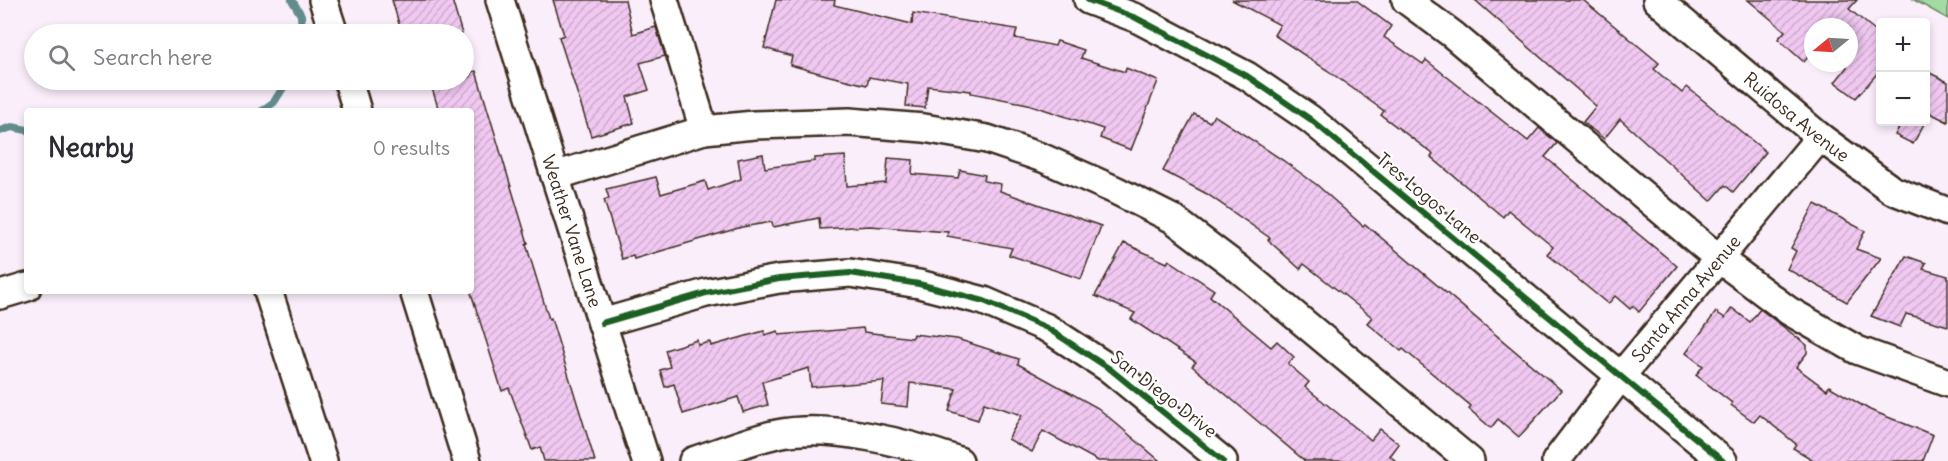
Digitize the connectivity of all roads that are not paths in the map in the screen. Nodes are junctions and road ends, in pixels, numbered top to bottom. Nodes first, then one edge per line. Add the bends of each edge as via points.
1 (323, 0) edge
2 (501, 0) edge
3 (664, 0) edge
4 (1088, 0) edge
5 (1406, 0) edge
6 (1657, 0) edge
7 (330, 24) edge
8 (351, 90) edge
9 (356, 108) edge
10 (704, 130) junction
11 (1820, 137) junction
12 (555, 176) junction
13 (1948, 212) edge
14 (1718, 258) junction
15 (24, 288) edge
16 (269, 294) edge
17 (415, 294) edge
18 (0, 295) edge
19 (602, 323) junction
20 (1620, 377) junction
21 (1948, 383) edge
22 (323, 461) edge
23 (467, 461) edge
24 (646, 461) edge
25 (693, 461) edge
26 (959, 461) edge
27 (1223, 461) edge
28 (1470, 461) edge
29 (1556, 461) edge
30 (1723, 461) edge

1 - 7 street
2 - 12 street, Weather Vane Lane
3 - 10 street
4 - 20 street, Tres Logos Lane via 1136,18 1247,76 1310,120
5 - 14 street via 1452,34
6 - 11 street, Ruidosa Avenue
8 - 9 street
10 - 12 street
10 - 28 street via 849,122 924,128 987,139 1043,158 1173,219 1238,268
11 - 13 street, Ruidosa Avenue via 1892,190
11 - 14 street, Santa Anna Avenue
12 - 19 street, Weather Vane Lane
14 - 20 street, Santa Anna Avenue
14 - 21 street via 1789,311 1857,350
15 - 18 street
16 - 22 street
17 - 23 street
19 - 24 street, Weather Vane Lane
19 - 27 street, San Diego Drive via 706,293 779,279 850,273 919,284 984,301 1047,328 1110,369
20 - 29 street, Santa Anna Avenue
20 - 30 street, Tres Logos Lane
25 - 26 street via 777,434 813,431 927,449

